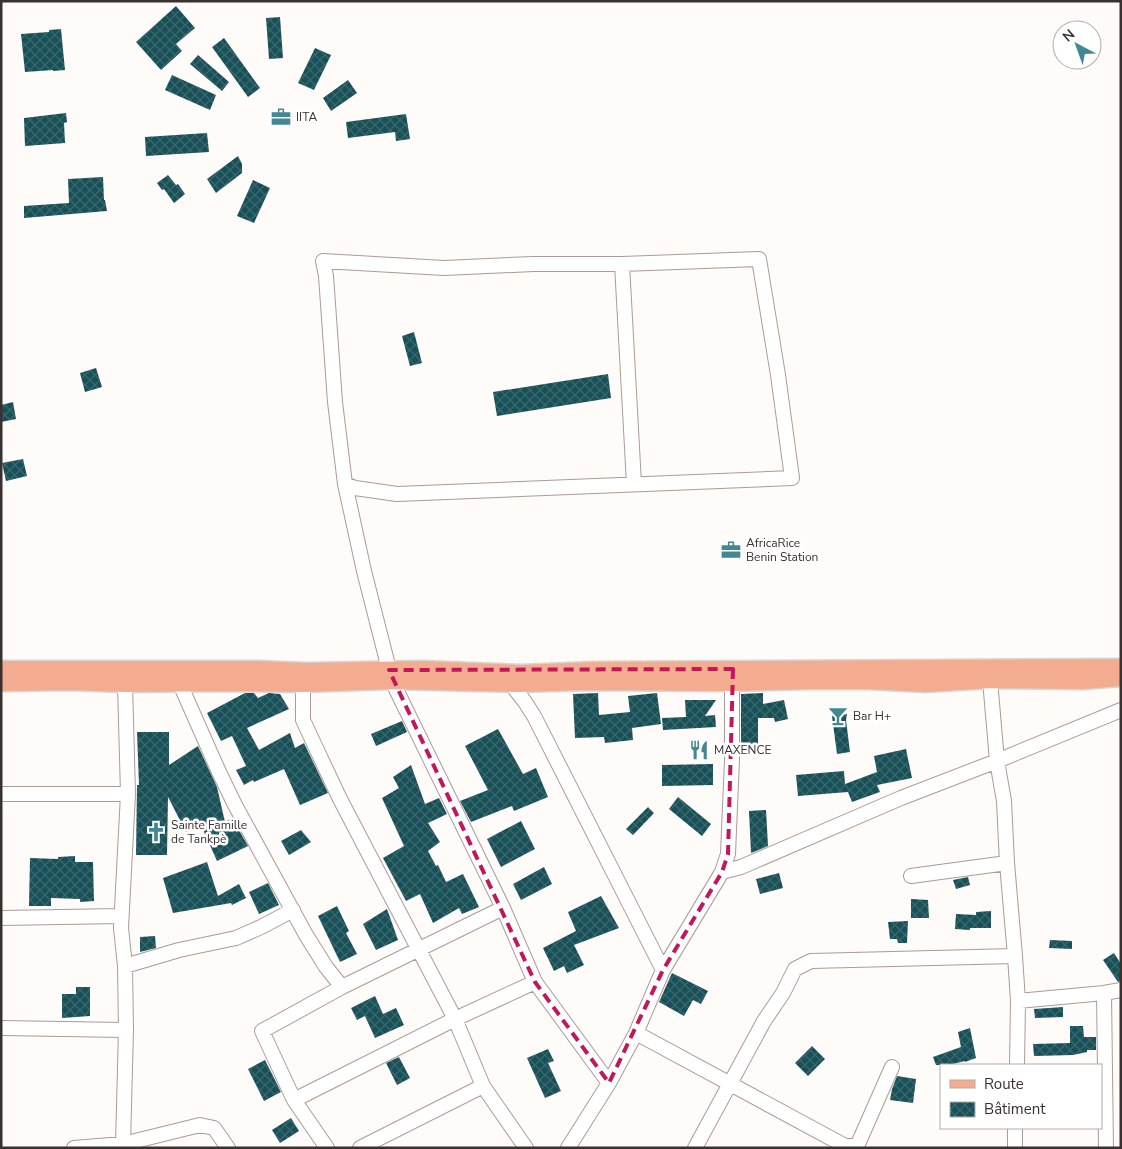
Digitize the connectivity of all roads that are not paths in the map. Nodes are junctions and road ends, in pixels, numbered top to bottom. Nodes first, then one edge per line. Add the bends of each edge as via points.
1 (622, 264) junction
2 (345, 484) junction
3 (634, 484) junction
4 (1121, 667) edge
5 (1, 670) edge
6 (990, 674) junction
7 (390, 676) junction
8 (732, 676) junction
9 (128, 677) junction
10 (180, 677) junction
11 (304, 677) junction
12 (512, 678) junction
13 (1121, 678) edge
14 (1, 683) edge
15 (1121, 710) edge
16 (997, 761) junction
17 (1, 794) edge
18 (128, 794) junction
19 (1007, 863) junction
20 (722, 872) junction
21 (911, 876) dead end
22 (504, 908) junction
23 (293, 910) junction
24 (121, 916) junction
25 (1, 918) edge
26 (419, 950) junction
27 (1015, 956) junction
28 (125, 966) junction
29 (662, 970) junction
30 (534, 982) junction
31 (342, 987) junction
32 (1121, 990) edge
33 (1104, 993) junction
34 (1018, 1002) junction
35 (455, 1019) junction
36 (1, 1028) edge
37 (126, 1030) junction
38 (636, 1033) junction
39 (1017, 1064) edge
40 (892, 1067) dead end
41 (609, 1083) junction
42 (730, 1084) junction
43 (483, 1086) junction
44 (294, 1100) junction
45 (1015, 1129) edge
46 (124, 1146) edge
47 (74, 1148) edge
48 (228, 1148) edge
49 (327, 1148) edge
50 (360, 1148) edge
51 (526, 1148) edge
52 (568, 1148) edge
53 (695, 1148) edge
54 (1015, 1148) edge
55 (1106, 1148) edge

1 - 2 street via 444,268 323,261
1 - 3 street
1 - 3 street via 759,258 792,478
2 - 3 street via 397,494
2 - 7 street
4 - 6 main road
5 - 9 main road
6 - 8 main road via 926,684
6 - 13 main road via 1083,681
6 - 16 street
7 - 11 main road
7 - 12 main road
7 - 22 street
8 - 12 main road via 588,682
8 - 20 street via 728,854
9 - 10 main road
9 - 14 main road
9 - 18 street
10 - 11 main road via 238,683
10 - 23 street via 235,805
11 - 26 street via 303,720 340,799
12 - 29 street
15 - 16 street
16 - 19 street via 1004,801
16 - 20 street via 901,798 742,867
17 - 18 street
18 - 24 street
19 - 21 street
19 - 27 street
20 - 29 street
22 - 26 street
22 - 30 street
23 - 28 street via 236,938
23 - 31 street via 326,967
24 - 25 street
24 - 28 street
26 - 31 street
26 - 35 street
27 - 34 street
27 - 42 street via 811,961 795,969
28 - 37 street
29 - 38 street
30 - 35 street
30 - 41 street
31 - 44 street via 262,1031
32 - 33 street
33 - 34 street
33 - 55 street
34 - 39 street
35 - 43 street
35 - 44 street
36 - 37 street
37 - 46 street
38 - 41 street
38 - 42 street
40 - 42 street via 858,1144 847,1147
41 - 52 street
42 - 53 street
43 - 50 street
43 - 51 street
44 - 49 street
45 - 54 street
46 - 47 street
46 - 48 street via 200,1125 214,1128

